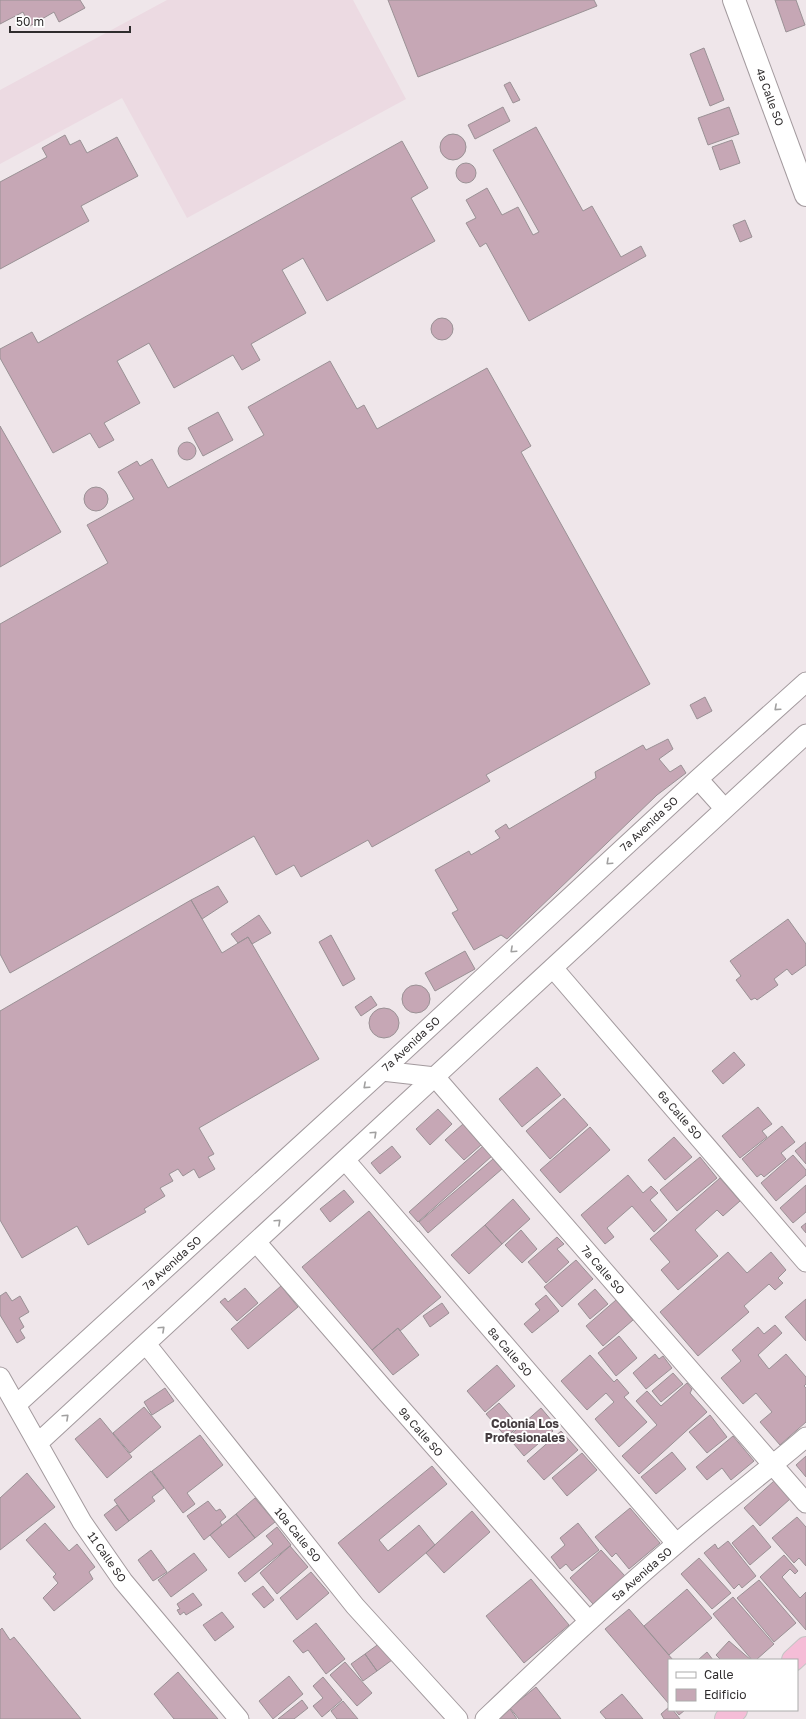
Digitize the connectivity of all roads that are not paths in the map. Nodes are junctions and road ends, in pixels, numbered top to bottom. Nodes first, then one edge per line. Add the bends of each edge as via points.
1 (734, 0) edge
2 (806, 195) edge
3 (806, 682) edge
4 (806, 734) edge
5 (698, 779) junction
6 (724, 808) junction
7 (553, 968) junction
8 (382, 1071) junction
9 (435, 1077) junction
10 (345, 1160) junction
11 (256, 1242) junction
12 (806, 1262) edge
13 (146, 1344) junction
14 (0, 1377) edge
15 (16, 1405) junction
16 (806, 1437) edge
17 (38, 1443) junction
18 (774, 1466) junction
19 (806, 1503) edge
20 (676, 1543) junction
21 (588, 1620) junction
22 (806, 1648) edge
23 (794, 1659) edge
24 (735, 1711) edge
25 (239, 1719) edge
26 (458, 1719) edge
27 (485, 1719) edge
28 (726, 1719) edge

1 - 2 street, 4a Calle SO
3 -> 5 street, 7a Avenida SO
4 - 6 street
5 - 6 street
5 -> 8 street, 7a Avenida SO
6 - 7 street
7 - 9 street
7 - 12 street, 6a Calle SO
8 - 9 street
8 -> 15 street, 7a Avenida SO
10 -> 9 street
9 - 18 street, 7a Calle SO
11 -> 10 street
10 - 20 street, 8a Calle SO
13 -> 11 street
11 - 21 street, 9a Calle SO
17 -> 13 street
13 - 26 street, 10a Calle SO via 355,1606
14 - 15 street, 11 Calle SO
15 - 17 street, 11 Calle SO
16 - 18 street, 5a Avenida SO
17 - 25 street, 11 Calle SO via 82,1522 123,1581
18 - 19 street, 7a Calle SO
18 - 20 street, 5a Avenida SO
20 - 21 street, 5a Avenida SO
21 - 27 street, 5a Avenida SO
22 - 23 highway
24 - 28 highway

